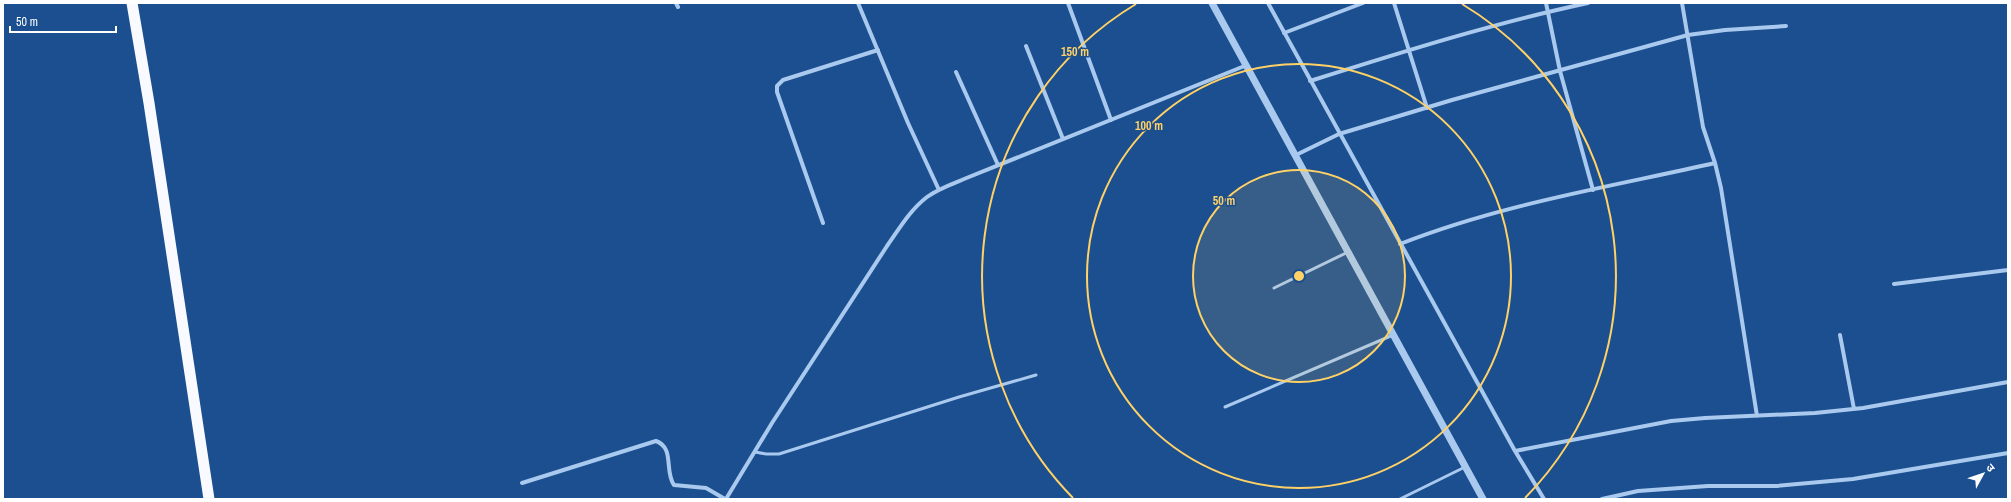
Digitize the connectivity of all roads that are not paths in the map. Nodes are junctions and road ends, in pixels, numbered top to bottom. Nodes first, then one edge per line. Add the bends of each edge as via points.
1 (132, 3) edge
2 (858, 3) edge
3 (1068, 3) edge
4 (1212, 3) edge
5 (1268, 3) edge
6 (1363, 3) edge
7 (1394, 3) edge
8 (1546, 3) edge
9 (1588, 3) edge
10 (1682, 3) edge
11 (1548, 12) junction
12 (1786, 26) dead end
13 (1284, 33) junction
14 (1688, 35) junction
15 (1026, 46) dead end
16 (878, 50) junction
17 (1409, 50) junction
18 (1247, 65) junction
19 (1560, 71) junction
20 (956, 72) dead end
21 (1310, 81) junction
22 (1427, 108) junction
23 (1112, 120) junction
24 (1339, 134) junction
25 (1063, 139) junction
26 (1296, 155) junction
27 (1715, 163) junction
28 (998, 165) junction
29 (939, 190) junction
30 (1593, 190) junction
31 (823, 224) dead end
32 (1400, 244) junction
33 (1348, 252) junction
34 (2008, 270) edge
35 (1894, 284) dead end
36 (1274, 288) dead end
37 (1394, 334) junction
38 (1840, 335) dead end
39 (1036, 375) dead end
40 (2008, 382) edge
41 (1225, 407) dead end
42 (1854, 409) junction
43 (1758, 416) junction
44 (1515, 451) junction
45 (755, 452) junction
46 (2008, 452) edge
47 (1466, 467) junction
48 (522, 483) dead end
49 (209, 499) edge
50 (726, 499) edge
51 (1400, 499) edge
52 (1483, 499) edge
53 (1544, 499) edge
54 (1602, 499) edge

1 - 49 highway
2 - 16 street
3 - 23 street
4 - 18 street
5 - 13 street
6 - 13 street
7 - 17 street
8 - 11 street
9 - 11 street
10 - 14 street
11 - 17 street
11 - 19 street
12 - 14 street
13 - 21 street
14 - 19 street
14 - 27 street via 1703,126
15 - 25 street
16 - 29 street
16 - 31 street via 783,80 777,86
17 - 21 street
17 - 22 street
18 - 23 street
18 - 26 street
19 - 22 street
19 - 30 street
20 - 28 street
21 - 24 street
22 - 24 street
23 - 25 street
24 - 26 street
24 - 32 street
25 - 28 street
26 - 33 street
27 - 30 street
27 - 43 street
28 - 29 street
29 - 45 street via 926,198 904,221
30 - 32 street via 1532,202 1444,227
32 - 44 street
33 - 36 lane
33 - 37 street
34 - 35 street
37 - 41 lane
37 - 47 street
38 - 42 street
39 - 45 lane via 779,454
40 - 42 street
42 - 43 street
43 - 44 street via 1671,421
44 - 53 street
45 - 50 street
46 - 54 street via 1853,479 1776,486 1708,486 1638,491
47 - 51 lane
47 - 52 street
48 - 50 street via 656,441 667,450 670,475 674,484 706,488

